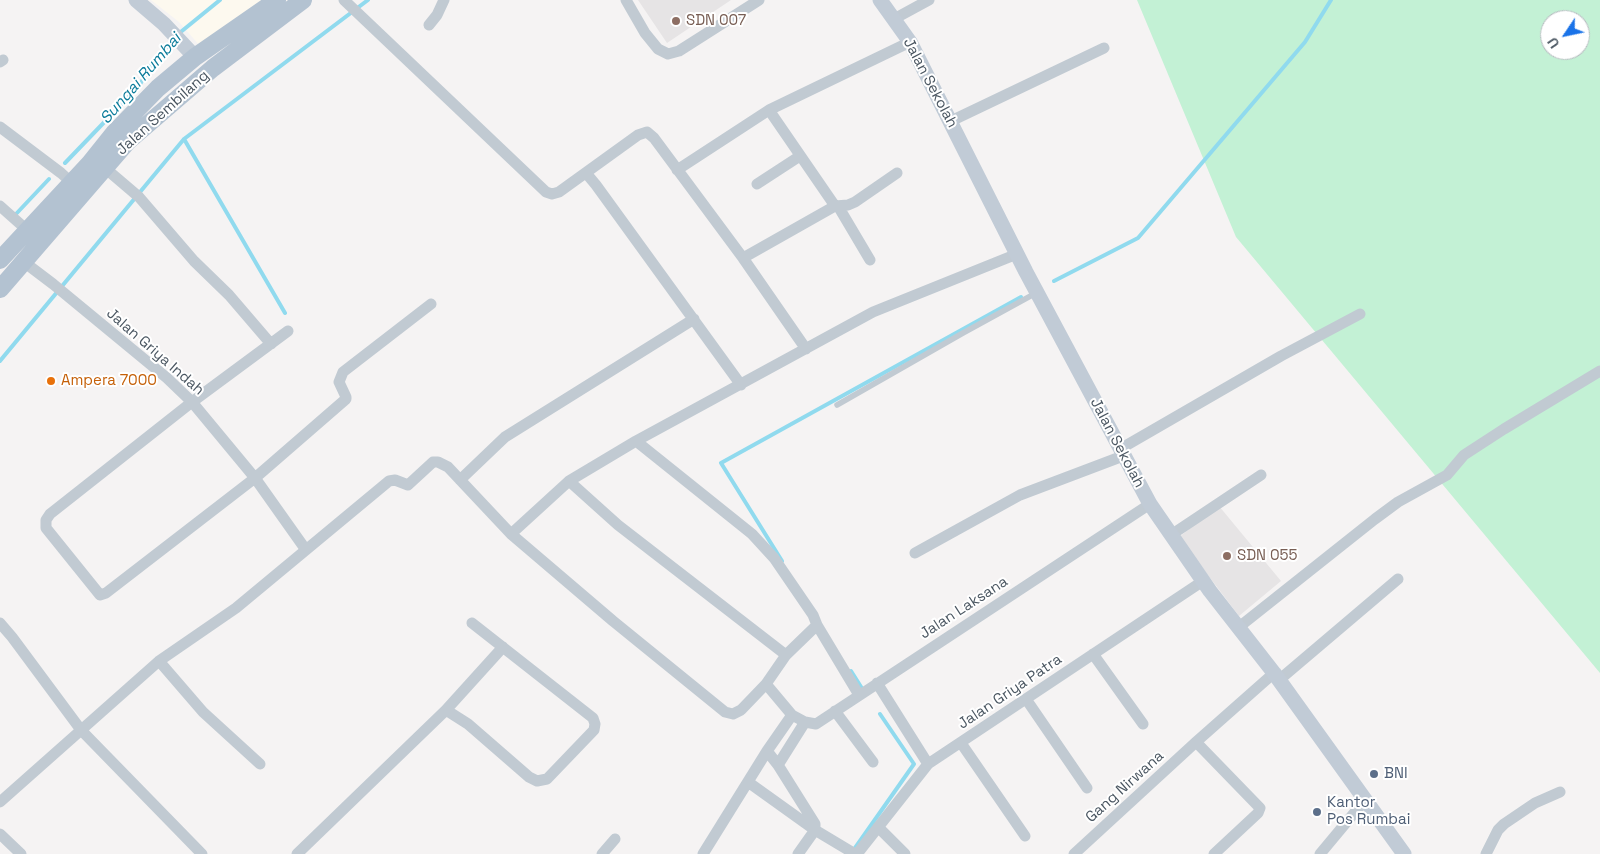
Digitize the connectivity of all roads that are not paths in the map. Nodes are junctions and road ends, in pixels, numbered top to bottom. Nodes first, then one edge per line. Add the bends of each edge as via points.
1 (136, 0) edge
2 (277, 0) edge
3 (303, 0) edge
4 (444, 0) edge
5 (626, 0) edge
6 (759, 0) edge
7 (880, 0) edge
8 (929, 0) edge
9 (346, 1) edge
10 (894, 19) junction
11 (428, 25) dead end
12 (910, 42) junction
13 (1104, 48) dead end
14 (190, 51) junction
15 (769, 110) junction
16 (951, 121) junction
17 (0, 128) edge
18 (800, 156) junction
19 (105, 168) junction
20 (677, 170) junction
21 (586, 173) junction
22 (897, 173) dead end
23 (71, 182) junction
24 (757, 184) dead end
25 (0, 206) edge
26 (836, 206) junction
27 (27, 230) junction
28 (1017, 254) junction
29 (743, 258) junction
30 (0, 260) edge
31 (870, 260) dead end
32 (24, 262) junction
33 (0, 289) edge
34 (1036, 291) junction
35 (431, 304) dead end
36 (1360, 314) dead end
37 (694, 319) junction
38 (288, 331) dead end
39 (271, 344) junction
40 (806, 349) junction
41 (1600, 371) edge
42 (741, 385) junction
43 (192, 402) junction
44 (837, 405) dead end
45 (636, 440) junction
46 (1122, 452) junction
47 (1261, 475) dead end
48 (254, 478) junction
49 (460, 480) junction
50 (569, 481) junction
51 (1150, 504) junction
52 (511, 534) junction
53 (1171, 535) junction
54 (306, 550) junction
55 (915, 553) dead end
56 (1398, 580) dead end
57 (1203, 581) junction
58 (472, 623) dead end
59 (0, 624) edge
60 (818, 625) junction
61 (1239, 628) junction
62 (503, 647) junction
63 (1093, 654) junction
64 (786, 655) junction
65 (159, 661) junction
66 (1277, 677) junction
67 (877, 683) junction
68 (766, 684) junction
69 (859, 695) junction
70 (1026, 699) junction
71 (446, 710) junction
72 (835, 711) junction
73 (792, 715) junction
74 (805, 722) junction
75 (1143, 724) dead end
76 (81, 730) junction
77 (1196, 742) junction
78 (961, 743) junction
79 (767, 751) junction
80 (873, 762) dead end
81 (260, 764) dead end
82 (928, 764) junction
83 (778, 765) junction
84 (748, 782) junction
85 (1087, 788) dead end
86 (1560, 792) dead end
87 (1365, 800) junction
88 (0, 802) edge
89 (878, 827) junction
90 (815, 830) junction
91 (0, 834) edge
92 (1024, 836) dead end
93 (614, 839) dead end
94 (853, 853) edge
95 (21, 854) edge
96 (202, 854) edge
97 (297, 854) edge
98 (602, 854) edge
99 (703, 854) edge
100 (798, 854) edge
101 (904, 854) edge
102 (1074, 854) edge
103 (1214, 854) edge
104 (1320, 854) edge
105 (1404, 854) edge
106 (1486, 854) edge

1 - 14 street
2 - 14 main road, Jalan Sembilang
3 - 19 main road, Jalan Sembilang via 213,68 127,142
4 - 11 street
5 - 6 street via 645,34 658,49 668,54 679,51
7 - 10 street, Jalan Sekolah
8 - 10 street
9 - 21 street via 546,192 559,192
10 - 12 street, Jalan Sekolah
12 - 15 street
12 - 16 street, Jalan Sekolah
13 - 16 street
14 - 23 main road, Jalan Sembilang
15 - 18 street
15 - 20 street
16 - 28 street, Jalan Sekolah
17 - 23 street
18 - 24 street
18 - 26 street
19 - 32 main road, Jalan Sembilang
19 - 39 street via 139,197
20 - 21 street via 646,132
20 - 29 street
21 - 37 street
22 - 26 street via 855,202
23 - 27 main road, Jalan Sembilang
25 - 27 street
26 - 29 street
26 - 31 street
27 - 30 main road, Jalan Sembilang
28 - 34 street, Jalan Sekolah
28 - 40 street via 873,312
29 - 40 street
32 - 33 main road, Jalan Sembilang
32 - 43 street, Jalan Griya Indah
34 - 44 lane
34 - 46 street, Jalan Sekolah
35 - 48 street via 343,372 339,382 346,399
36 - 46 street via 1281,356
37 - 42 street
37 - 49 street via 505,438
38 - 39 street
39 - 43 street
40 - 42 street
41 - 61 street via 1464,454 1447,475 1398,502
42 - 45 street
43 - 48 street, Jalan Griya Indah
43 - 48 street via 46,520 46,528 95,590 100,595 106,594
45 - 50 street
45 - 60 street via 752,534 774,558
46 - 51 street, Jalan Sekolah
46 - 55 street via 1020,495
47 - 53 street
48 - 54 street, Jalan Griya Indah
49 - 52 street
49 - 54 street via 448,467 433,462 408,485 390,481
50 - 52 street
50 - 64 street via 618,525
51 - 53 street, Jalan Sekolah
51 - 67 street, Jalan Laksana
52 - 68 street via 725,712 732,714 741,710
53 - 57 street, Jalan Sekolah
54 - 65 street via 236,608
56 - 66 street, Gang Nirwana
57 - 61 street, Jalan Sekolah
57 - 63 street, Jalan Griya Patra
58 - 62 street
59 - 76 street
60 - 64 street
60 - 69 street
61 - 66 street, Jalan Sekolah
62 - 71 street
62 - 71 street via 593,718 594,730 547,779 536,781 468,724
63 - 70 street, Jalan Griya Patra
63 - 75 street
64 - 68 street
65 - 76 street
65 - 81 street via 203,712
66 - 77 street, Gang Nirwana
66 - 87 street, Jalan Sekolah
67 - 69 street, Jalan Laksana
67 - 82 street
68 - 73 street
69 - 72 street, Jalan Laksana
70 - 78 street, Jalan Griya Patra
70 - 85 street
71 - 97 street
72 - 74 street, Jalan Laksana via 816,724
72 - 80 street
73 - 74 street
73 - 79 street
74 - 83 street
76 - 88 street
76 - 96 street
77 - 102 street, Gang Nirwana
77 - 103 street via 1260,808
78 - 82 street, Jalan Griya Patra
78 - 92 street
79 - 83 street
79 - 84 street
82 - 89 street, Jalan Griya Patra
83 - 90 street via 813,818
84 - 90 street
84 - 99 street
86 - 106 street via 1535,803 1504,824
87 - 104 street
87 - 105 street, Jalan Sekolah
89 - 94 street, Jalan Griya Patra
89 - 101 street
90 - 94 street
90 - 100 street
91 - 95 street
93 - 98 street

